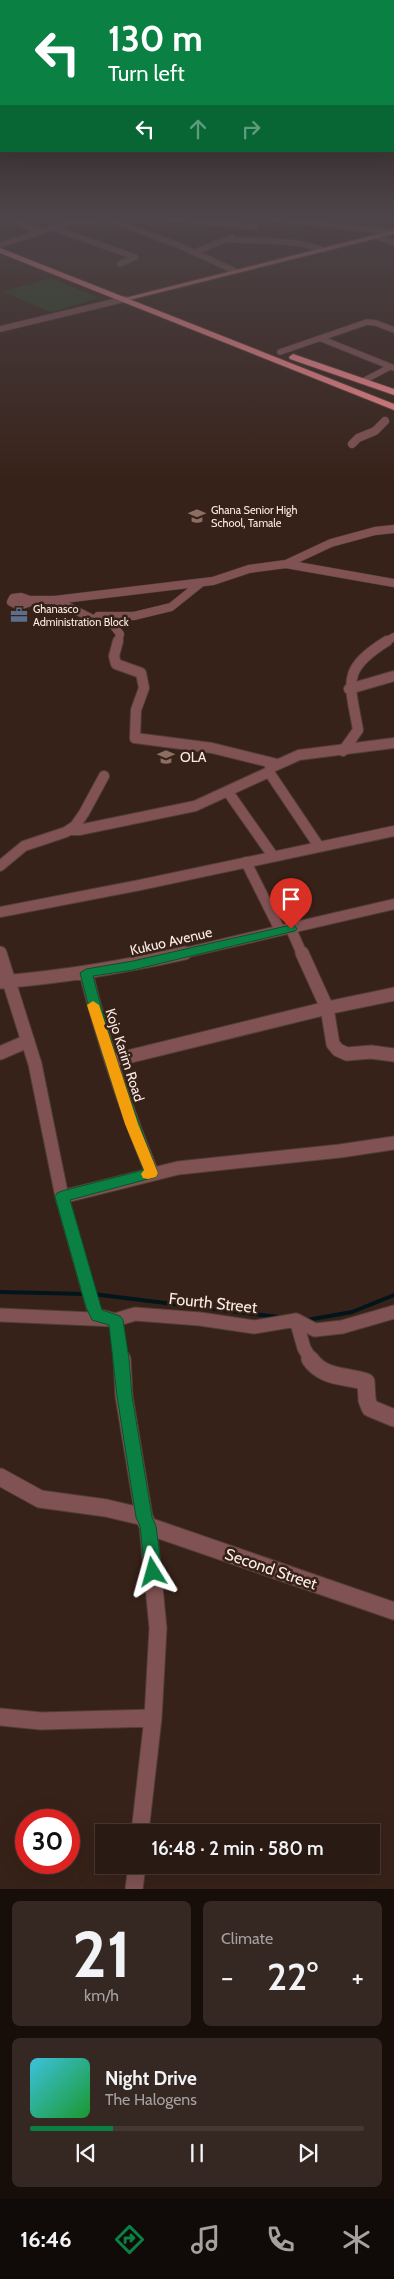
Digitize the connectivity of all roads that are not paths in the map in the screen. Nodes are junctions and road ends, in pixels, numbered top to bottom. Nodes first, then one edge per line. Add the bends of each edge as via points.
1 (99, 305) edge
2 (146, 305) edge
3 (149, 305) edge
4 (0, 329) edge
5 (394, 330) edge
6 (322, 339) junction
7 (280, 352) junction
8 (392, 367) edge
9 (365, 380) junction
10 (394, 392) edge
11 (367, 397) junction
12 (394, 408) edge
13 (385, 421) dead end
14 (352, 444) dead end
15 (394, 529) edge
16 (286, 564) junction
17 (201, 583) junction
18 (394, 583) edge
19 (28, 600) dead end
20 (55, 600) junction
21 (84, 615) junction
22 (394, 637) edge
23 (394, 676) edge
24 (350, 689) junction
25 (394, 743) edge
26 (344, 751) junction
27 (273, 768) junction
28 (104, 776) dead end
29 (228, 792) junction
30 (69, 830) junction
31 (394, 831) edge
32 (318, 846) junction
33 (272, 856) junction
34 (246, 862) junction
35 (0, 866) edge
36 (394, 904) edge
37 (0, 912) edge
38 (286, 930) junction
39 (0, 952) edge
40 (86, 973) junction
41 (6, 982) edge
42 (394, 994) edge
43 (327, 1008) junction
44 (28, 1041) junction
45 (0, 1053) edge
46 (394, 1055) edge
47 (111, 1062) junction
48 (394, 1143) edge
49 (152, 1173) junction
50 (62, 1197) junction
51 (394, 1312) edge
52 (0, 1315) edge
53 (115, 1320) junction
54 (296, 1320) junction
55 (394, 1418) edge
56 (0, 1477) edge
57 (146, 1522) junction
58 (394, 1611) edge
59 (0, 1717) edge
60 (153, 1718) junction
61 (141, 1824) edge
62 (136, 1874) edge
63 (134, 1889) edge

1 - 4 street
2 - 11 highway
3 - 7 highway
5 - 6 street via 367,322
6 - 7 street
6 - 8 street
7 - 9 highway
8 - 9 street
9 - 10 highway
10 - 11 highway
11 - 12 highway
13 - 14 street
15 - 16 street via 331,543
16 - 17 street via 249,569
16 - 18 street
17 - 20 street
17 - 21 street via 176,604 158,611 122,616
19 - 20 street
20 - 21 street
21 - 27 street via 116,627 120,634 114,656 116,664 141,673 145,679 143,697 136,711 135,738 212,748
22 - 24 street via 364,657
23 - 24 street
24 - 26 street via 358,730
25 - 26 street
26 - 27 street via 299,755
27 - 29 street
27 - 32 street
28 - 30 street via 95,787 84,814
29 - 30 street via 166,813
29 - 33 street
30 - 35 street via 14,851
31 - 32 street
32 - 33 street
33 - 34 street
34 - 37 street
34 - 38 street
36 - 38 street, Kukuo Avenue
38 - 40 street, Kukuo Avenue via 133,966
38 - 43 street
39 - 41 street
40 - 41 street, Kukuo Avenue
40 - 47 street, Kojo Karim Road
41 - 44 street
42 - 43 street
43 - 46 street via 333,1044 338,1050 347,1054 371,1052
43 - 47 street
44 - 45 street
44 - 50 street
47 - 49 street, Kojo Karim Road
48 - 49 street
49 - 50 street
50 - 53 street via 93,1307 97,1315
51 - 54 street via 342,1328 315,1330
52 - 53 street, Fourth Street
53 - 54 street, Fourth Street via 135,1314 254,1327
53 - 57 street via 124,1396
54 - 55 street via 308,1359 328,1374 366,1382 370,1408
56 - 57 street, Second Street via 40,1499 106,1508
57 - 58 street, Second Street
57 - 60 street via 158,1628
59 - 60 street via 40,1721
60 - 61 street
62 - 63 street

